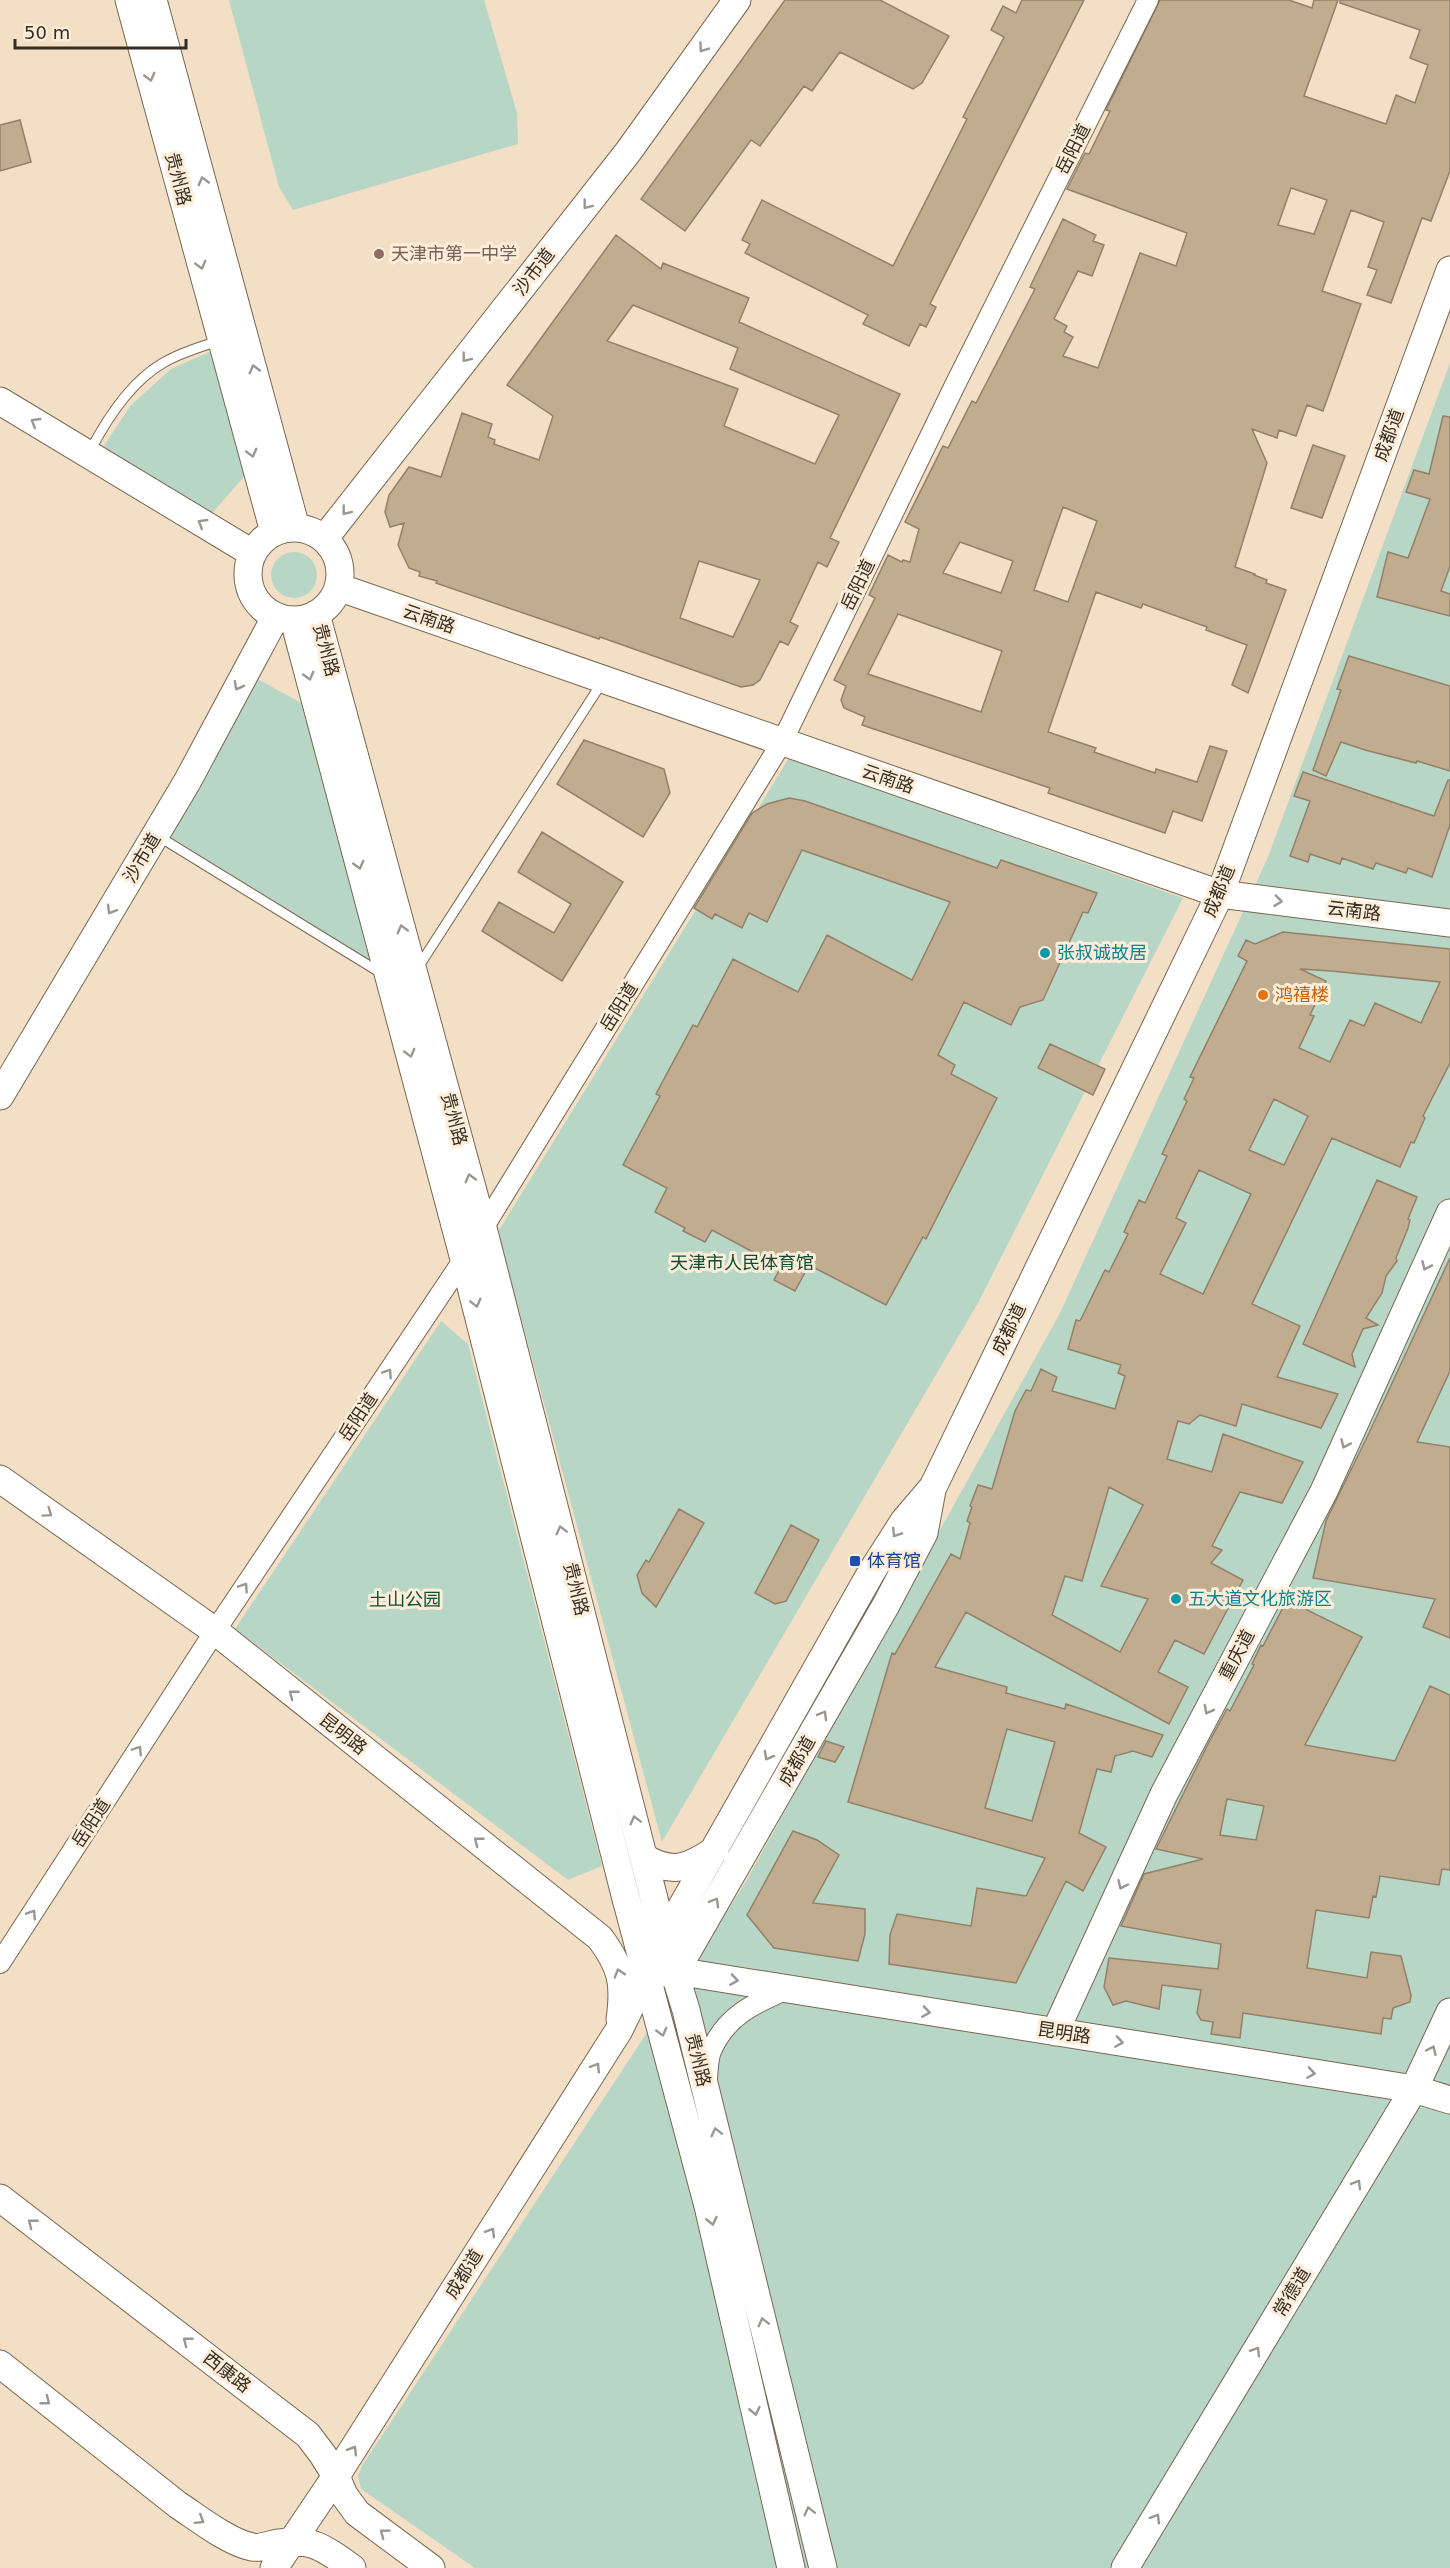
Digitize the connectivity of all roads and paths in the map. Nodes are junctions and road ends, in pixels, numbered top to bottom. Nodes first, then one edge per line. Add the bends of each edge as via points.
1 (129, 0) edge
2 (153, 0) edge
3 (737, 0) edge
4 (1148, 0) edge
5 (1450, 270) edge
6 (221, 340) junction
7 (0, 401) edge
8 (88, 454) junction
9 (285, 530) junction
10 (324, 538) junction
11 (252, 553) junction
12 (338, 588) junction
13 (295, 617) junction
14 (604, 680) junction
15 (782, 742) junction
16 (156, 834) junction
17 (1220, 894) junction
18 (1450, 923) edge
19 (402, 976) junction
20 (0, 1096) edge
21 (1450, 1213) edge
22 (483, 1228) junction
23 (464, 1258) junction
24 (0, 1479) edge
25 (933, 1487) junction
26 (215, 1631) junction
27 (716, 1849) junction
28 (645, 1858) junction
29 (664, 1938) junction
30 (0, 1963) edge
31 (676, 1971) junction
32 (648, 1975) junction
33 (785, 1990) junction
34 (1450, 2012) edge
35 (619, 2030) junction
36 (1055, 2031) junction
37 (1414, 2089) junction
38 (706, 2090) junction
39 (1450, 2100) edge
40 (0, 2198) edge
41 (0, 2364) edge
42 (336, 2476) junction
43 (292, 2541) junction
44 (274, 2568) edge
45 (352, 2568) edge
46 (431, 2568) edge
47 (791, 2568) edge
48 (823, 2568) edge
49 (1125, 2568) edge

1 -> 6 street, 贵州路
9 -> 2 street, 贵州路
3 -> 10 street, 沙市道 via 628,152
4 - 15 street, 岳阳道
5 - 17 street, 成都道
6 - 8 lane via 160,364 105,421
6 -> 9 street, 贵州路
8 -> 7 street
11 -> 8 street
9 - 10 street via 311,531
9 - 11 street via 261,541
10 - 12 street via 338,561
11 - 13 street via 248,567 254,596 263,608
12 - 13 street, 贵州路 via 333,598
12 - 14 street, 云南路
13 -> 16 street, 沙市道
13 - 19 street, 贵州路
14 - 15 street, 云南路
14 - 19 lane
15 - 17 street, 云南路
15 - 22 street, 岳阳道
16 - 19 lane
16 -> 20 street, 沙市道
17 -> 18 street, 云南路
17 - 25 street, 成都道
22 -> 19 street, 贵州路
19 -> 23 street, 贵州路
21 -> 36 street, 重庆道 via 1324,1491 1164,1794
22 - 23 street, 岳阳道
28 -> 22 street, 贵州路
26 -> 23 street, 岳阳道
23 -> 32 street, 贵州路
24 -> 26 street, 昆明路
25 -> 27 street, 成都道 via 904,1521 872,1571
31 -> 25 street, 成都道 via 924,1533
30 -> 26 street, 岳阳道
35 -> 26 street, 昆明路 via 621,1973 600,1938
27 - 28 street via 694,1864 677,1868 658,1866
27 - 29 street, 成都道
28 - 29 street, 贵州路
29 - 31 street, 贵州路
29 - 32 street, 成都道
31 - 32 street
31 -> 33 street, 昆明路
31 - 38 street, 贵州路
32 - 35 street, 成都道
32 -> 47 street, 贵州路 via 708,2206
33 -> 36 street, 昆明路
33 - 38 street via 747,2006 728,2024 710,2052
37 -> 34 street, 常德道
42 -> 35 street, 成都道
36 -> 37 street, 昆明路
37 - 39 street, 昆明路
49 -> 37 street, 常德道
48 -> 38 street, 贵州路
42 -> 40 street, 西康路 via 308,2435
41 -> 43 street via 202,2521 255,2548
42 - 43 street, 成都道
46 -> 42 street, 西康路 via 357,2513
43 - 44 street, 成都道
43 - 45 street via 319,2545

